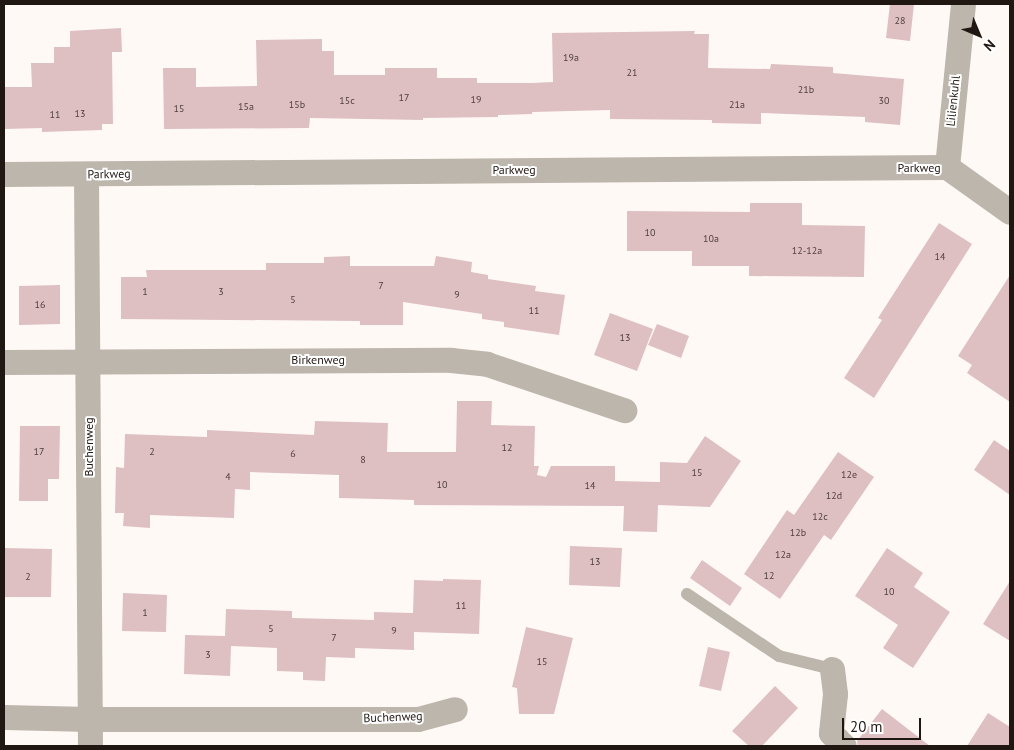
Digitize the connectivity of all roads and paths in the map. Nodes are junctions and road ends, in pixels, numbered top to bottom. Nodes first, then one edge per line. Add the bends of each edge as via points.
1 (963, 4) edge
2 (947, 168) junction
3 (4, 174) edge
4 (86, 174) junction
5 (1010, 212) edge
6 (89, 361) junction
7 (4, 362) edge
8 (624, 410) dead end
9 (687, 594) dead end
10 (832, 670) joint
11 (455, 708) dead end
12 (4, 716) edge
13 (89, 719) junction
14 (90, 746) edge
15 (844, 746) edge

1 - 2 street, Lilienkuhl
2 - 4 street, Parkweg
2 - 5 street, Parkweg
3 - 4 street, Parkweg
4 - 6 street, Buchenweg
6 - 7 street, Birkenweg
6 - 8 street, Birkenweg via 451,360 487,364
6 - 13 street, Buchenweg
9 - 10 lane via 779,656
10 - 15 street via 835,694 831,733
11 - 13 street, Buchenweg via 418,719
12 - 13 street, Buchenweg
13 - 14 street

